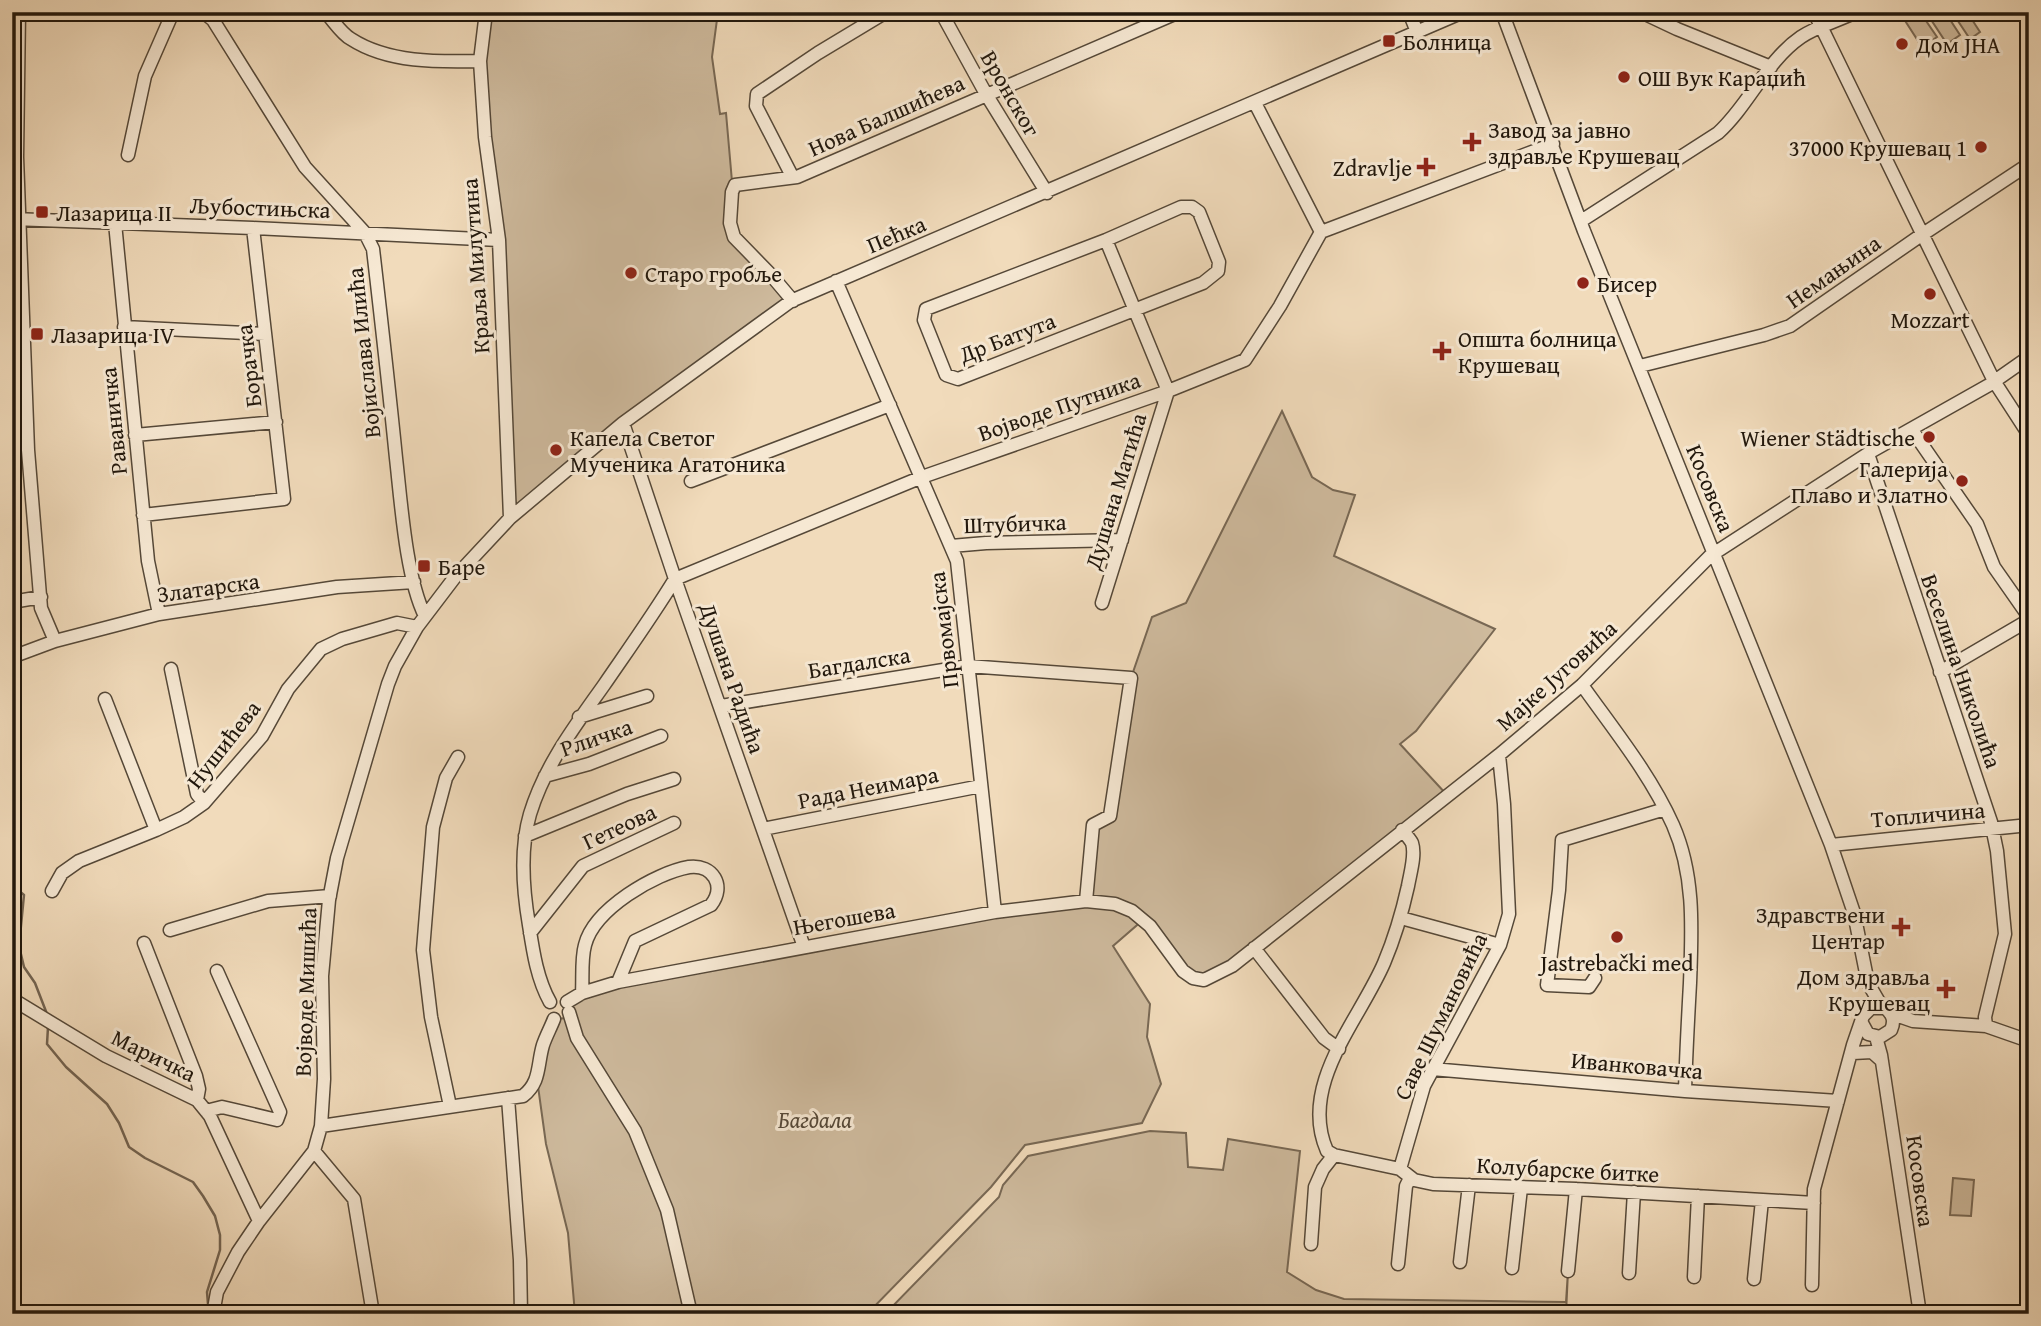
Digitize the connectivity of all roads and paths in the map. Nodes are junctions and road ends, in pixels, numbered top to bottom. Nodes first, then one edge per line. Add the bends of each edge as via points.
1 (19, 12) edge
2 (173, 12) edge
3 (203, 12) edge
4 (486, 12) edge
5 (886, 12) edge
6 (942, 12) edge
7 (1180, 12) edge
8 (1409, 12) edge
9 (1463, 12) edge
10 (1502, 12) edge
11 (1641, 12) edge
12 (1814, 12) edge
13 (1856, 12) edge
14 (328, 15) dead end
15 (1821, 27) junction
16 (1417, 32) junction
17 (480, 61) junction
18 (1771, 67) junction
19 (986, 94) junction
20 (1255, 103) junction
21 (1553, 144) junction
22 (128, 155) dead end
23 (2029, 164) edge
24 (792, 176) junction
25 (1046, 193) junction
26 (16, 219) edge
27 (1581, 221) junction
28 (115, 223) junction
29 (253, 228) junction
30 (1321, 232) junction
31 (365, 233) junction
32 (1923, 234) junction
33 (499, 240) junction
34 (1106, 240) junction
35 (836, 281) junction
36 (793, 301) junction
37 (1133, 310) junction
38 (124, 327) junction
39 (265, 334) junction
40 (2029, 357) edge
41 (1640, 366) junction
42 (1994, 381) junction
43 (1168, 391) junction
44 (890, 405) junction
45 (276, 422) junction
46 (624, 423) junction
47 (1912, 430) junction
48 (135, 435) junction
49 (2029, 435) edge
50 (1868, 454) junction
51 (922, 477) junction
52 (691, 481) dead end
53 (143, 515) junction
54 (510, 518) junction
55 (1122, 540) junction
56 (951, 546) junction
57 (1715, 553) junction
58 (675, 579) junction
59 (414, 582) junction
60 (41, 597) junction
61 (12, 603) edge
62 (1102, 603) dead end
63 (159, 614) junction
64 (2029, 619) edge
65 (421, 621) junction
66 (55, 641) junction
67 (12, 657) edge
68 (968, 666) junction
69 (171, 668) dead end
70 (1940, 673) junction
71 (1582, 685) junction
72 (647, 696) dead end
73 (105, 699) dead end
74 (720, 706) junction
75 (579, 717) junction
76 (661, 736) dead end
77 (1499, 755) junction
78 (458, 757) dead end
79 (545, 776) junction
80 (674, 779) dead end
81 (981, 786) junction
82 (204, 803) junction
83 (1665, 809) junction
84 (674, 824) dead end
85 (2029, 825) edge
86 (763, 829) junction
87 (1992, 829) junction
88 (156, 830) junction
89 (1402, 830) junction
90 (525, 836) junction
91 (1832, 845) junction
92 (52, 891) dead end
93 (330, 896) junction
94 (1086, 901) junction
95 (1132, 911) joint
96 (995, 912) junction
97 (1402, 918) junction
98 (170, 930) dead end
99 (530, 933) junction
100 (144, 943) dead end
101 (1500, 945) junction
102 (804, 947) junction
103 (1254, 948) junction
104 (217, 971) dead end
105 (1595, 978) dead end
106 (618, 982) junction
107 (1868, 983) junction
108 (582, 993) junction
109 (12, 999) edge
110 (550, 1002) junction
111 (568, 1007) junction
112 (1886, 1010) junction
113 (554, 1018) junction
114 (1864, 1018) junction
115 (1913, 1021) junction
116 (1986, 1026) junction
117 (1882, 1034) junction
118 (2029, 1041) edge
119 (1339, 1049) junction
120 (1852, 1054) junction
121 (1882, 1058) junction
122 (1432, 1069) junction
123 (1685, 1091) junction
124 (508, 1098) junction
125 (197, 1100) junction
126 (1838, 1101) junction
127 (450, 1106) junction
128 (206, 1111) junction
129 (321, 1126) junction
130 (314, 1151) junction
131 (1330, 1153) junction
132 (1405, 1173) junction
133 (1469, 1185) junction
134 (1521, 1188) junction
135 (1576, 1189) junction
136 (1634, 1192) junction
137 (1698, 1196) junction
138 (1762, 1200) junction
139 (1814, 1203) junction
140 (259, 1221) junction
141 (1311, 1244) dead end
142 (1460, 1262) dead end
143 (1398, 1264) dead end
144 (1512, 1268) dead end
145 (1568, 1271) dead end
146 (1629, 1273) dead end
147 (1694, 1277) dead end
148 (1754, 1279) dead end
149 (1812, 1284) dead end
150 (214, 1314) edge
151 (373, 1314) edge
152 (521, 1314) edge
153 (691, 1314) edge
154 (1920, 1314) edge

1 - 26 street
2 - 22 street via 145,76
3 - 31 street, Војислава Илића via 213,20 305,167
4 - 17 street, Краља Милутина
5 - 24 street via 757,94 756,106
6 - 19 street, Вронског
7 - 19 street, Нова Балшићева
8 - 16 street
9 - 16 street, Пећка
10 - 21 street, Косовска
11 - 18 street
12 - 15 street
13 - 15 street
14 - 17 street via 349,39 380,52 432,61
15 - 18 street via 1801,37
15 - 32 street
16 - 20 street, Пећка
17 - 33 street, Краља Милутина
18 - 27 street via 1718,133
19 - 24 street, Нова Балшићева
19 - 25 street, Вронског
20 - 25 street, Пећка
20 - 30 street
21 - 27 street, Косовска
21 - 30 street
23 - 32 street, Немањина
24 - 36 street, Нова Балшићева via 735,185 730,223 734,237
25 - 35 street, Пећка
26 - 28 street, Љубостињска
26 - 60 street
27 - 41 street, Косовска
28 - 29 street, Љубостињска
28 - 38 street, Раваничка
29 - 31 street, Љубостињска
29 - 39 street, Борачка
30 - 43 street, Војводе Путника via 1245,360
31 - 33 street, Љубостињска
31 - 59 street, Војислава Илића via 373,249
32 - 41 street, Немањина via 1790,326
32 - 42 street
33 - 54 street, Краља Милутина
34 - 37 street
34 - 37 street, Др Батута via 1181,207 1199,212 1210,235 1218,271 1189,290
34 - 37 street, Др Батута via 931,305 924,320 946,374 958,379
35 - 36 street, Пећка
35 - 44 street, Првомајска
36 - 46 street, Пећка
37 - 43 street
38 - 39 street
38 - 48 street, Раваничка
39 - 45 street, Борачка
40 - 42 street, Мајке Југовића
41 - 57 street, Косовска
42 - 47 street, Мајке Југовића
42 - 49 street
43 - 51 street, Војводе Путника
43 - 55 street, Душана Матића
44 - 51 street, Првомајска
44 - 52 street
45 - 48 street
45 - 53 street, Борачка via 284,499
46 - 54 street, Пећка
46 - 58 street, Душана Радића
47 - 50 street, Мајке Југовића
47 - 64 street via 1977,524 1994,567
48 - 53 street, Раваничка
50 - 57 street, Мајке Југовића
50 - 70 street, Веселина Николића
51 - 56 street, Првомајска
51 - 58 street, Војводе Путника
53 - 63 street, Раваничка
54 - 65 street, Пећка
55 - 56 street, Штубичка
55 - 62 street, Душана Матића
56 - 68 street, Првомајска via 961,588
57 - 71 street, Мајке Југовића
57 - 91 street, Косовска
58 - 74 street, Душана Радића
58 - 75 street
59 - 63 street, Златарска via 337,587
59 - 65 street, Војислава Илића
60 - 61 street
60 - 66 street
63 - 66 street, Златарска
64 - 70 street
65 - 82 street, Нушићева via 397,623 321,649 288,689 262,736
65 - 93 street, Војводе Мишића via 388,684
66 - 67 street, Златарска
68 - 74 street, Багдалска
68 - 81 street, Првомајска
68 - 94 street, Багдалска via 1131,678 1110,816 1093,825
69 - 82 street via 197,794
70 - 87 street, Веселина Николића
71 - 77 street, Мајке Југовића
71 - 83 street
72 - 75 street
73 - 88 street
74 - 86 street, Душана Радића
75 - 79 street
76 - 79 street, Рличка
77 - 89 street, Мајке Југовића
77 - 101 street, Саве Шумановића via 1509,915
78 - 127 street via 446,778 433,827 424,950 431,1017
79 - 90 street
80 - 90 street
81 - 86 street, Рада Неимара
81 - 96 street, Првомајска
82 - 88 street, Нушићева
83 - 105 street via 1562,840 1547,985 1589,987
83 - 123 street via 1685,864 1692,904
84 - 99 street, Гетеова via 583,866
85 - 87 street, Топличина
86 - 102 street, Душана Радића
87 - 91 street, Топличина
87 - 116 street, Веселина Николића via 2005,934
88 - 92 street, Нушићева via 79,861 62,873
89 - 97 street via 1412,844 1412,864
89 - 103 street, Мајке Југовића
90 - 99 street
91 - 107 street, Косовска via 1854,913
93 - 98 street via 268,901
93 - 129 street, Војводе Мишића via 322,976
94 - 95 street, Његошева
94 - 96 street, Његошева
95 - 103 street, Мајке Југовића via 1193,978 1218,975
96 - 102 street, Његошева
97 - 101 street
97 - 119 street
99 - 110 street
100 - 125 street via 196,1076
101 - 122 street, Саве Шумановића
102 - 106 street, Његошева
103 - 119 street via 1324,1038
104 - 128 street via 280,1112 277,1120 222,1107
106 - 108 street, Његошева
106 - 108 street via 635,942 716,899 719,883 704,869 691,867 648,881 604,912 585,944
107 - 112 street, Косовска
107 - 114 street, Косовска
108 - 111 street, Његошева
109 - 125 street, Маричка via 106,1056
110 - 111 street via 557,998
110 - 113 street via 548,1010
111 - 113 street via 565,1018
111 - 153 street via 578,1038 635,1131 662,1199
112 - 114 street via 1874,1007
112 - 115 street
112 - 117 street, Косовска
113 - 124 street via 531,1090 523,1097
114 - 117 street, Косовска via 1865,1030
114 - 120 street
115 - 116 street
115 - 117 street
116 - 118 street
117 - 120 street
117 - 121 street, Косовска
119 - 131 street via 1318,1103 1318,1122
120 - 121 street via 1872,1052
120 - 126 street
121 - 154 street, Косовска
122 - 123 street, Иванковачка
122 - 132 street, Саве Шумановића via 1416,1107
123 - 126 street, Иванковачка
124 - 127 street
124 - 152 street
125 - 128 street, Маричка
126 - 139 street
127 - 129 street
128 - 140 street, Маричка
129 - 130 street, Војводе Мишића
130 - 140 street, Војводе Мишића
130 - 151 street via 354,1199
131 - 132 street, Колубарске битке
131 - 141 street via 1315,1187
132 - 133 street, Колубарске битке via 1433,1184
132 - 143 street, Саве Шумановића
133 - 134 street, Колубарске битке
133 - 142 street
134 - 135 street, Колубарске битке
134 - 144 street
135 - 136 street, Колубарске битке
135 - 145 street
136 - 137 street, Колубарске битке
136 - 146 street
137 - 138 street, Колубарске битке
137 - 147 street
138 - 139 street, Колубарске битке
138 - 148 street
139 - 149 street
140 - 150 street, Војводе Мишића via 225,1274

